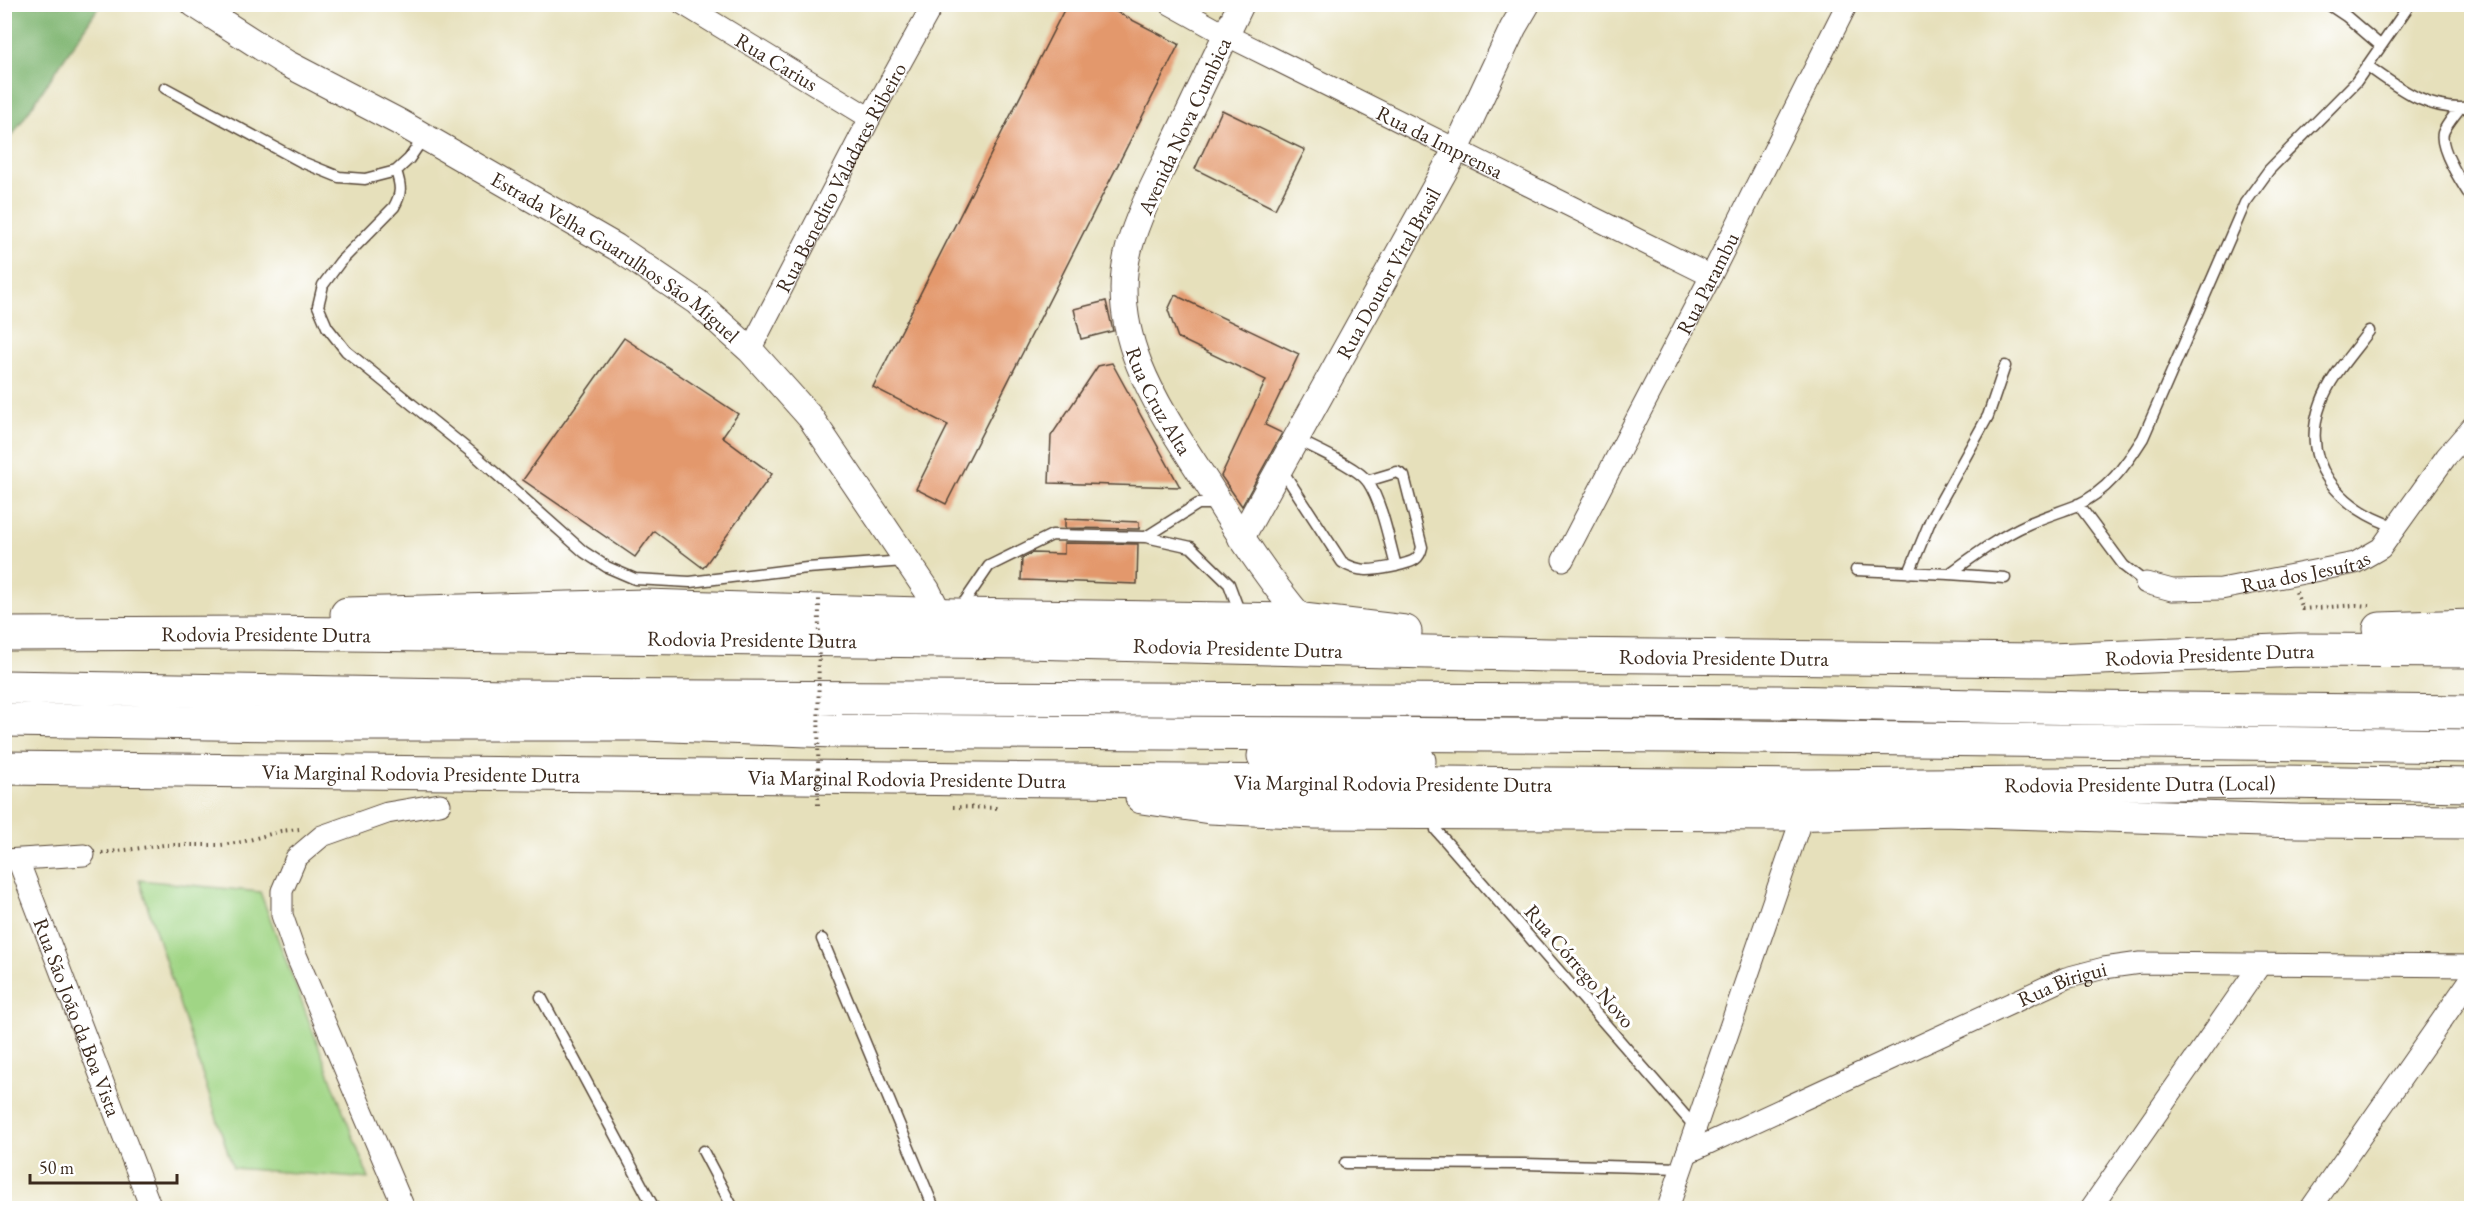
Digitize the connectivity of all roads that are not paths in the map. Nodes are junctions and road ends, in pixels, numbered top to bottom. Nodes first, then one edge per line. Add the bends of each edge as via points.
1 (194, 4) edge
2 (683, 4) edge
3 (933, 4) edge
4 (1170, 4) edge
5 (1241, 4) edge
6 (1527, 4) edge
7 (1847, 4) edge
8 (2328, 4) edge
9 (2410, 4) edge
10 (1226, 35) junction
11 (2381, 46) junction
12 (2368, 67) junction
13 (165, 88) dead end
14 (2472, 107) edge
15 (2459, 109) junction
16 (870, 118) junction
17 (425, 137) junction
18 (1457, 148) junction
19 (396, 171) junction
20 (2472, 199) edge
21 (1129, 249) joint
22 (1711, 276) junction
23 (2369, 331) dead end
24 (750, 350) junction
25 (2005, 366) dead end
26 (2472, 427) edge
27 (1296, 438) junction
28 (1280, 466) junction
29 (1367, 481) junction
30 (1220, 504) junction
31 (2078, 504) junction
32 (2397, 527) junction
33 (1146, 537) junction
34 (1241, 538) junction
35 (1563, 560) dead end
36 (907, 561) junction
37 (1396, 566) junction
38 (1856, 570) dead end
39 (1909, 573) junction
40 (1949, 573) junction
41 (1267, 577) junction
42 (2005, 578) dead end
43 (2146, 583) joint
44 (947, 615) junction
45 (1249, 619) junction
46 (1303, 620) junction
47 (2472, 626) edge
48 (260, 633) junction
49 (4, 634) edge
50 (2472, 651) edge
51 (1550, 655) junction
52 (2051, 660) junction
53 (4, 687) edge
54 (2472, 712) edge
55 (4, 720) edge
56 (834, 730) junction
57 (2472, 746) edge
58 (4, 768) edge
59 (1064, 780) junction
60 (2472, 785) edge
61 (1810, 786) junction
62 (440, 804) dead end
63 (2472, 822) edge
64 (1800, 823) dead end
65 (1436, 830) dead end
66 (84, 855) road end
67 (11, 860) edge
68 (822, 939) dead end
69 (2260, 965) junction
70 (2472, 966) edge
71 (2472, 977) edge
72 (541, 997) dead end
73 (1695, 1127) junction
74 (704, 1151) dead end
75 (1685, 1160) junction
76 (1345, 1163) dead end
77 (151, 1209) edge
78 (404, 1209) edge
79 (654, 1209) edge
80 (733, 1209) edge
81 (934, 1209) edge
82 (1668, 1209) edge
83 (2091, 1209) edge
84 (2311, 1209) edge

1 - 17 street, Estrada Velha Guarulhos São Miguel via 286,63
2 - 16 street, Rua Carius
3 - 16 street, Rua Benedito Valadares Ribeiro
4 - 10 street, Rua da Imprensa
5 - 10 street, Avenida Nova Cumbica
6 - 18 street, Rua Doutor Vital Brasil
7 - 22 street, Rua Parambu
8 - 11 lane
9 - 11 lane
10 - 18 street, Rua da Imprensa
10 - 21 street, Avenida Nova Cumbica via 1146,203
11 - 12 lane
12 - 15 lane via 2419,100
12 - 31 lane via 2269,170 2245,203 2144,438 2112,482
13 - 19 lane via 302,162 339,177 365,179
14 - 15 lane
15 - 20 lane via 2442,136
16 - 24 street, Rua Benedito Valadares Ribeiro
17 - 19 lane
17 - 24 street, Estrada Velha Guarulhos São Miguel via 616,247 697,302
18 - 22 street, Rua da Imprensa
18 - 27 street, Rua Doutor Vital Brasil
19 - 36 lane via 401,186 394,207 323,285 318,306 327,327 346,351 476,456 584,552 635,579 690,582
21 - 30 street, Rua Cruz Alta via 1123,291 1130,337 1145,380
22 - 35 street, Rua Parambu
23 - 32 lane via 2321,403 2314,432 2318,460 2330,483 2353,506
24 - 36 street, Estrada Velha Guarulhos São Miguel via 810,417
25 - 39 lane via 1988,416 1931,519
26 - 32 street, Rua dos Jesuítas via 2445,457
27 - 28 street, Rua Doutor Vital Brasil
27 - 29 lane via 1358,472
28 - 34 street, Rua Doutor Vital Brasil
28 - 37 lane via 1342,562 1365,572
29 - 37 lane
29 - 37 lane via 1397,472 1404,476 1422,547 1416,561
30 - 33 lane via 1198,504
30 - 34 street, Rua Cruz Alta
31 - 40 lane via 2027,524
31 - 43 lane via 2124,566
32 - 43 street, Rua dos Jesuítas via 2381,548 2355,564 2221,589 2172,590
33 - 44 lane via 1052,536 989,567
33 - 45 lane via 1191,547 1228,584
34 - 41 street
36 - 44 street, Estrada Velha Guarulhos São Miguel
38 - 39 lane
39 - 40 lane
40 - 42 lane
41 - 45 street via 1266,597
41 - 46 street
44 - 45 highway
44 - 48 highway via 645,606 400,612 320,616
45 - 46 highway
46 - 51 highway via 1527,642
47 - 52 highway via 2086,642
48 - 49 highway, Rodovia Presidente Dutra
48 - 51 highway, Rodovia Presidente Dutra via 1025,642
50 - 52 highway, Rodovia Presidente Dutra via 2299,650
51 - 52 highway, Rodovia Presidente Dutra
53 - 54 highway, Rodovia Presidente Dutra via 508,696 1779,702
55 - 56 highway via 644,724
56 - 57 highway
56 - 61 highway via 890,741 1127,747 1236,755 1742,768
58 - 59 highway, Via Marginal Rodovia Presidente Dutra
59 - 61 highway, Via Marginal Rodovia Presidente Dutra
59 - 63 highway via 1161,801 1315,812 1942,810
60 - 61 highway, Rodovia Presidente Dutra (Local) via 2282,782
62 - 78 street via 387,813 322,836 296,858 282,891 282,915 296,955
64 - 73 street
65 - 73 lane, Rua Córrego Novo
66 - 67 street
67 - 77 street, Rua São João da Boa Vista
68 - 81 lane
69 - 70 street, Rua Birigui
69 - 75 street, Rua Birigui via 2140,963 2066,978
69 - 83 street
71 - 84 street
72 - 79 lane
73 - 75 street
74 - 80 lane
75 - 76 lane
75 - 82 street

